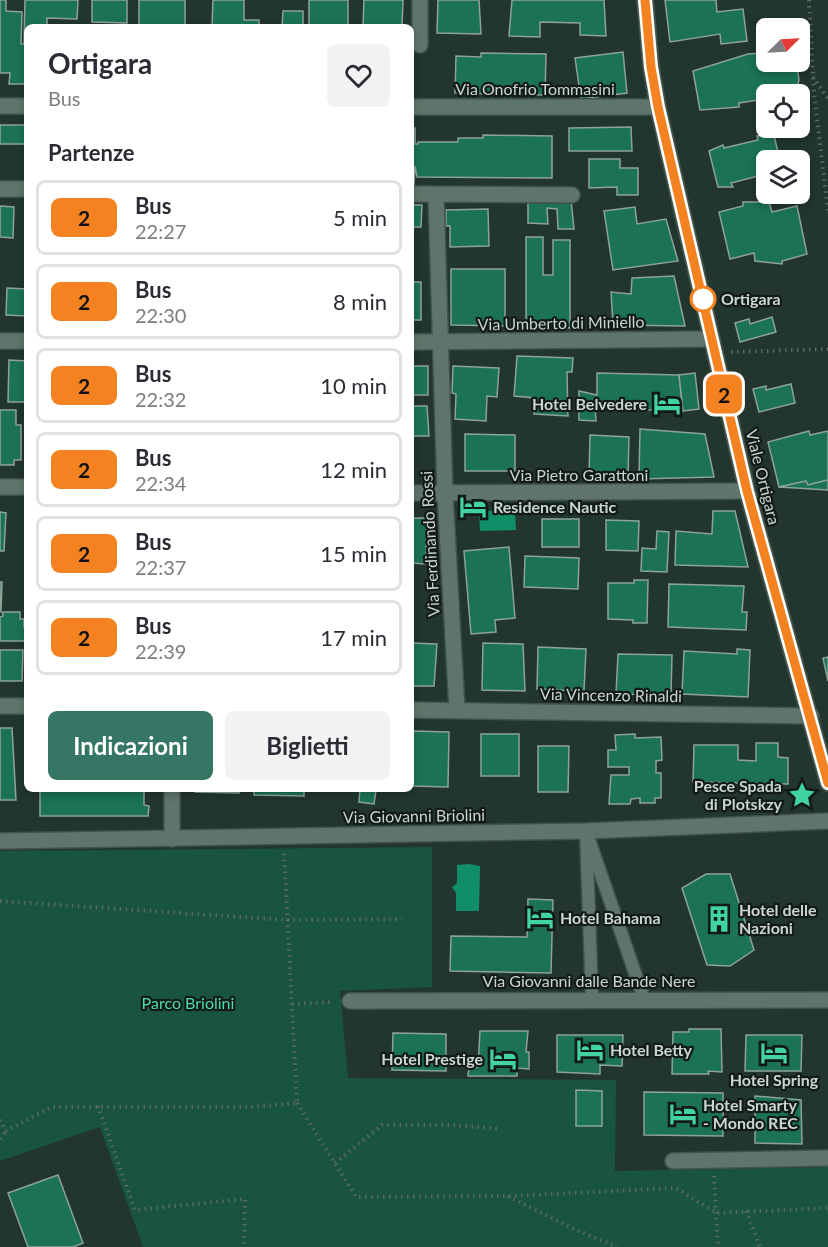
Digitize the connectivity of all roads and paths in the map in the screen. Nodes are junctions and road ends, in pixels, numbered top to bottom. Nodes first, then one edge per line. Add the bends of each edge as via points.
1 (420, 0) edge
2 (645, 0) edge
3 (809, 0) edge
4 (420, 45) dead end
5 (813, 76) junction
6 (828, 99) edge
7 (0, 106) edge
8 (24, 106) edge
9 (414, 107) edge
10 (658, 107) junction
11 (0, 189) edge
12 (24, 189) edge
13 (414, 194) edge
14 (436, 195) junction
15 (572, 195) dead end
16 (828, 211) edge
17 (712, 339) junction
18 (0, 341) edge
19 (24, 341) edge
20 (414, 342) edge
21 (439, 342) junction
22 (828, 349) edge
23 (715, 354) junction
24 (0, 487) edge
25 (24, 487) edge
26 (747, 491) junction
27 (414, 493) edge
28 (445, 494) junction
29 (0, 706) edge
30 (24, 706) edge
31 (414, 710) edge
32 (457, 710) junction
33 (811, 716) junction
34 (828, 783) edge
35 (172, 792) edge
36 (828, 821) edge
37 (586, 831) junction
38 (283, 837) junction
39 (172, 839) junction
40 (0, 841) edge
41 (0, 902) edge
42 (402, 919) dead end
43 (287, 920) junction
44 (592, 999) junction
45 (644, 999) junction
46 (828, 1000) edge
47 (350, 1001) joint
48 (292, 1004) junction
49 (297, 1103) junction
50 (98, 1106) junction
51 (0, 1120) edge
52 (501, 1130) dead end
53 (6, 1131) junction
54 (0, 1139) edge
55 (828, 1158) edge
56 (673, 1161) dead end
57 (335, 1163) junction
58 (715, 1188) dead end
59 (508, 1196) junction
60 (828, 1208) edge
61 (747, 1211) junction
62 (717, 1213) junction
63 (244, 1247) edge
64 (617, 1247) edge
65 (718, 1247) edge
66 (760, 1247) edge

1 - 4 street
2 - 10 street, Viale Ortigara
3 - 5 path
5 - 6 path
5 - 16 path
7 - 8 street
9 - 10 street, Via Onofrio Tommasini
10 - 17 street, Viale Ortigara
11 - 12 street
13 - 14 street
14 - 15 street
14 - 21 street, Via Ferdinando Rossi
17 - 21 street, Via Umberto di Miniello
17 - 23 street, Viale Ortigara
18 - 19 street
20 - 21 street, Via Umberto di Miniello
21 - 28 street, Via Ferdinando Rossi
22 - 23 path
23 - 26 street, Viale Ortigara
24 - 25 street
26 - 28 street, Via Pietro Garattoni
26 - 33 street, Viale Ortigara
27 - 28 street, Via Pietro Garattoni
28 - 32 street, Via Ferdinando Rossi
29 - 30 street
31 - 32 street, Via Vincenzo Rinaldi
32 - 33 street, Via Vincenzo Rinaldi
33 - 34 street, Viale Ortigara
35 - 39 street
36 - 37 street, Via Giovanni Briolini
37 - 38 street, Via Giovanni Briolini
37 - 44 lane
37 - 45 lane
38 - 39 street, Via Giovanni Briolini
38 - 43 path
39 - 40 street, Via Giovanni Briolini
41 - 43 path
42 - 43 path
43 - 48 path
44 - 45 street, Via Giovanni dalle Bande Nere
44 - 47 street, Via Giovanni dalle Bande Nere
45 - 46 street, Via Giovanni dalle Bande Nere
47 - 48 path
48 - 49 path
49 - 50 path via 250,1107
49 - 57 path
50 - 53 path via 51,1107
50 - 63 path via 135,1210 245,1199
51 - 53 path
52 - 57 path via 382,1125
53 - 54 path
55 - 56 street
57 - 59 path via 356,1197
58 - 62 path
59 - 62 path via 676,1188
59 - 64 path
60 - 61 path
61 - 62 path
61 - 66 path
62 - 65 path

